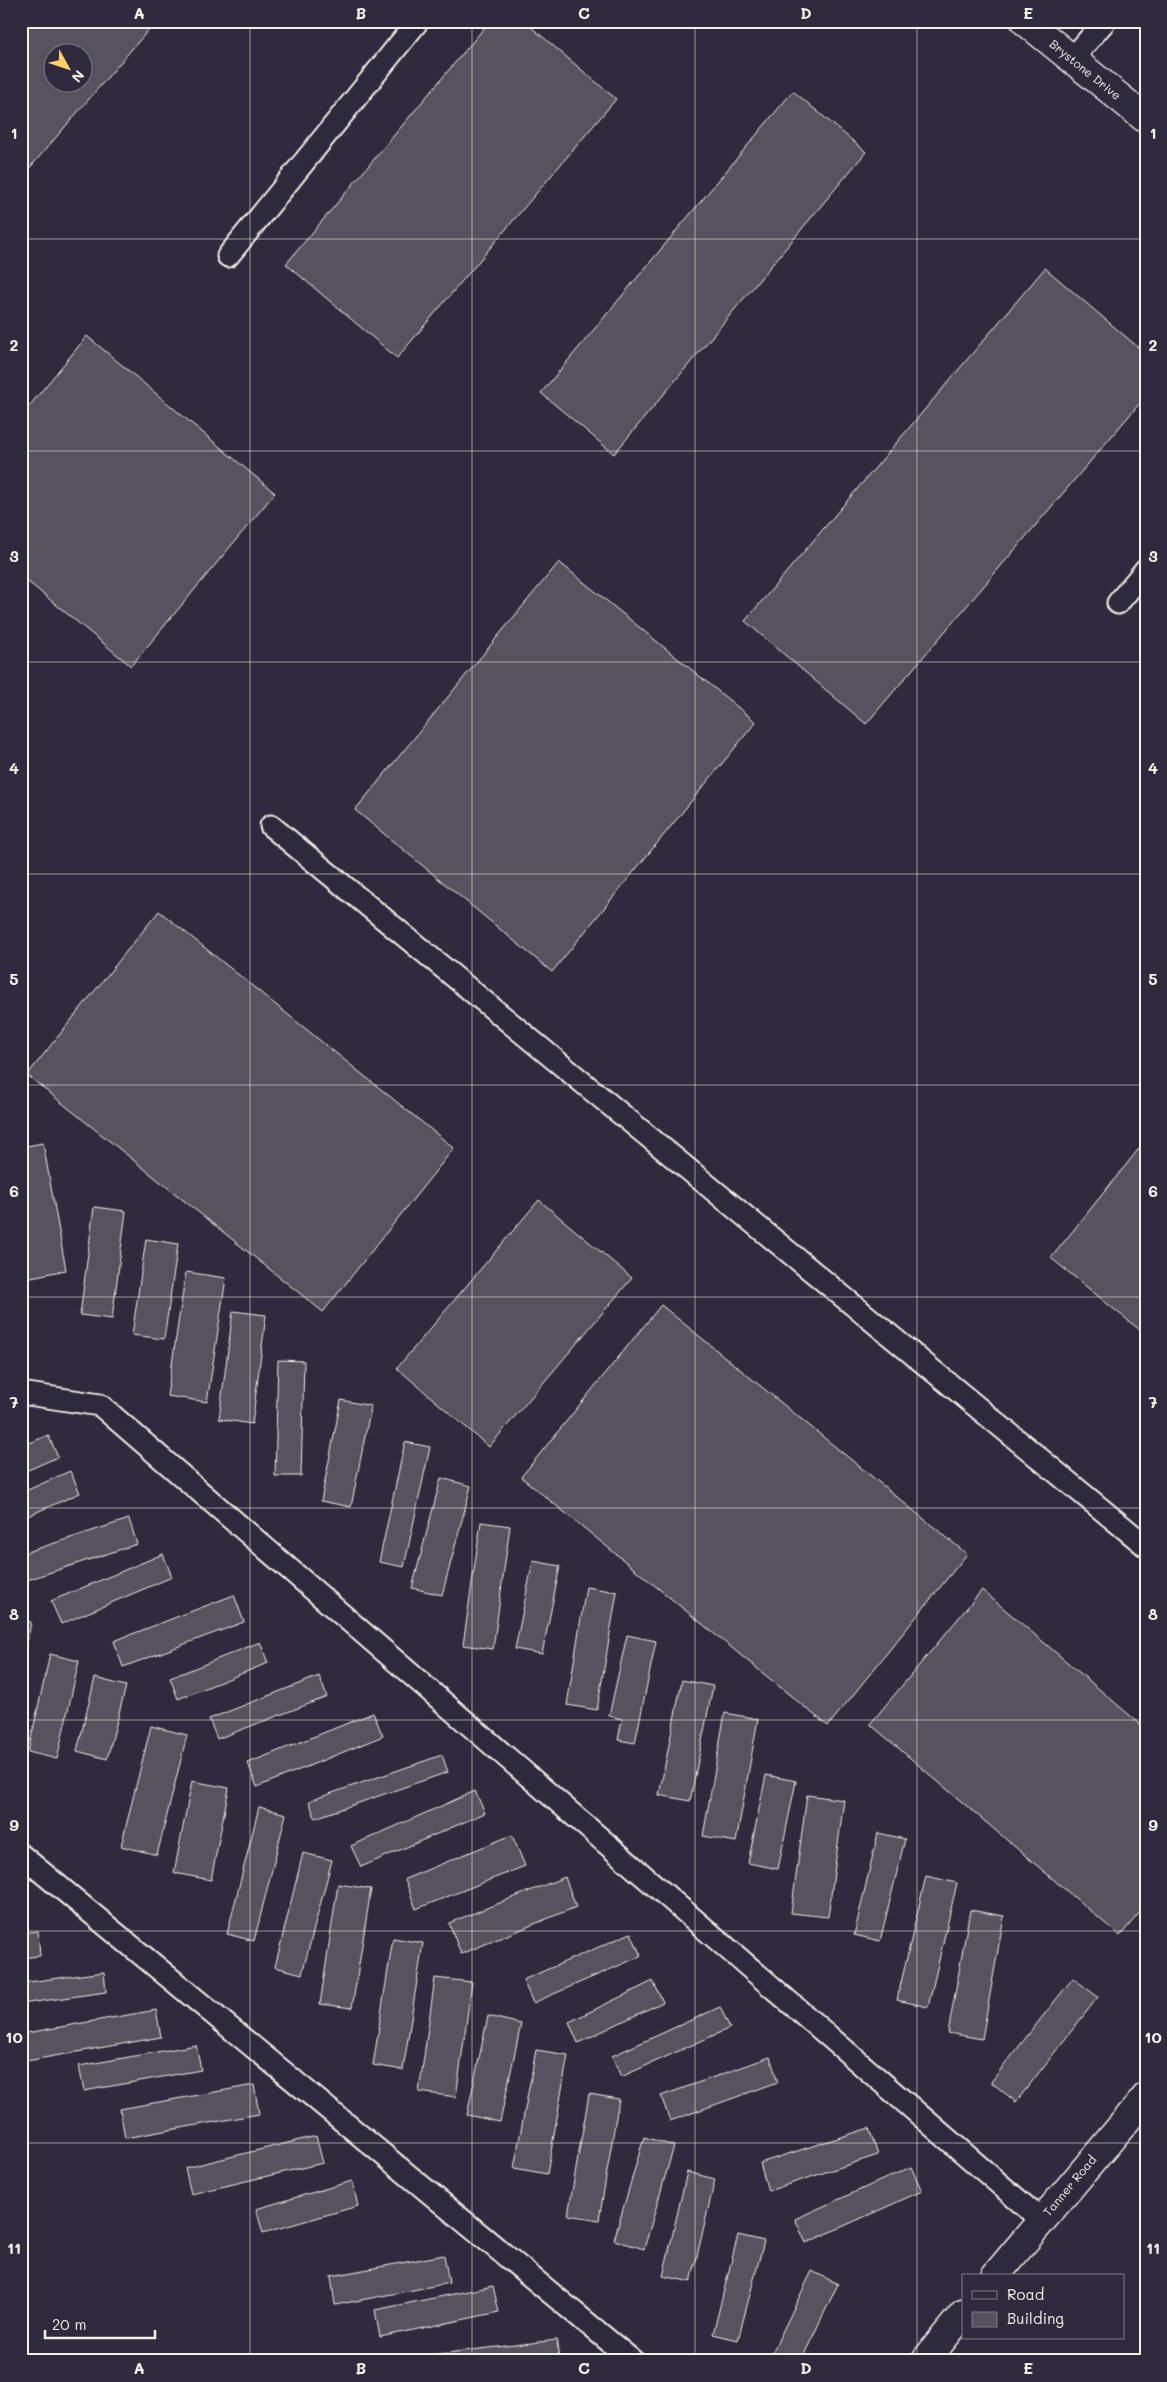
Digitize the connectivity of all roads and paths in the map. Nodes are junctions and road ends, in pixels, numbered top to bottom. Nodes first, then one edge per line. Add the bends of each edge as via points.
1 (418, 21) edge
2 (1025, 21) edge
3 (1105, 21) edge
4 (1072, 59) junction
5 (1145, 117) edge
6 (228, 256) dead end
7 (1146, 569) edge
8 (1118, 602) dead end
9 (271, 826) dead end
10 (21, 1392) edge
11 (1146, 1546) edge
12 (21, 1855) edge
13 (1142, 2107) edge
14 (1041, 2220) junction
15 (997, 2274) edge
16 (962, 2315) edge
17 (633, 2361) edge
18 (925, 2361) edge

1 - 6 lane
2 - 4 main road, Brystone Drive
3 - 4 lane
4 - 5 main road, Brystone Drive
7 - 8 lane
9 - 11 lane
10 - 14 lane via 100,1405
12 - 17 lane
13 - 14 main road, Tanner Road
14 - 15 main road, Tanner Road
16 - 18 main road

